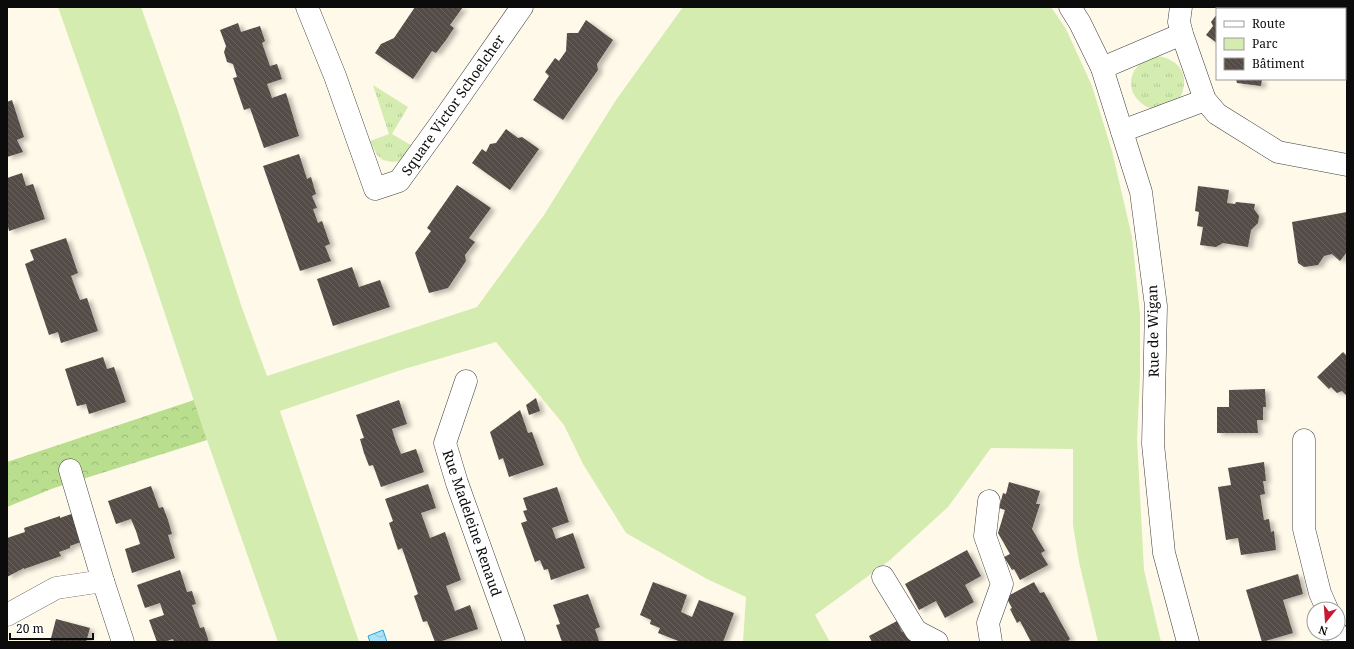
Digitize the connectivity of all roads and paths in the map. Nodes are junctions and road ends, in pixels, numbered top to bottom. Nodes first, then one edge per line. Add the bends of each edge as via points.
1 (307, 7) edge
2 (522, 7) edge
3 (1070, 7) edge
4 (1181, 7) edge
5 (1182, 34) junction
6 (1102, 68) junction
7 (1205, 100) junction
8 (1122, 131) junction
9 (1347, 165) edge
10 (466, 381) dead end
11 (1304, 440) dead end
12 (70, 470) dead end
13 (989, 501) dead end
14 (883, 577) dead end
15 (103, 582) junction
16 (1324, 601) edge
17 (7, 615) edge
18 (123, 642) edge
19 (514, 642) edge
20 (937, 642) edge
21 (990, 642) edge
22 (1188, 642) edge

1 - 2 street, Square Victor Schoelcher via 335,76 375,189 399,181
3 - 6 street, Rue de Wigan
4 - 5 street via 1179,22
5 - 6 street
5 - 7 street
6 - 8 street, Rue de Wigan
7 - 8 street
7 - 9 street via 1217,114 1278,152
8 - 22 street, Rue de Wigan via 1141,192 1156,306 1153,444 1164,553
10 - 19 street, Rue Madeleine Renaud via 445,443
11 - 16 street via 1304,529
12 - 15 street
13 - 21 street via 985,536 1002,584 988,622
14 - 20 street via 916,631
15 - 17 street via 56,588
15 - 18 street

